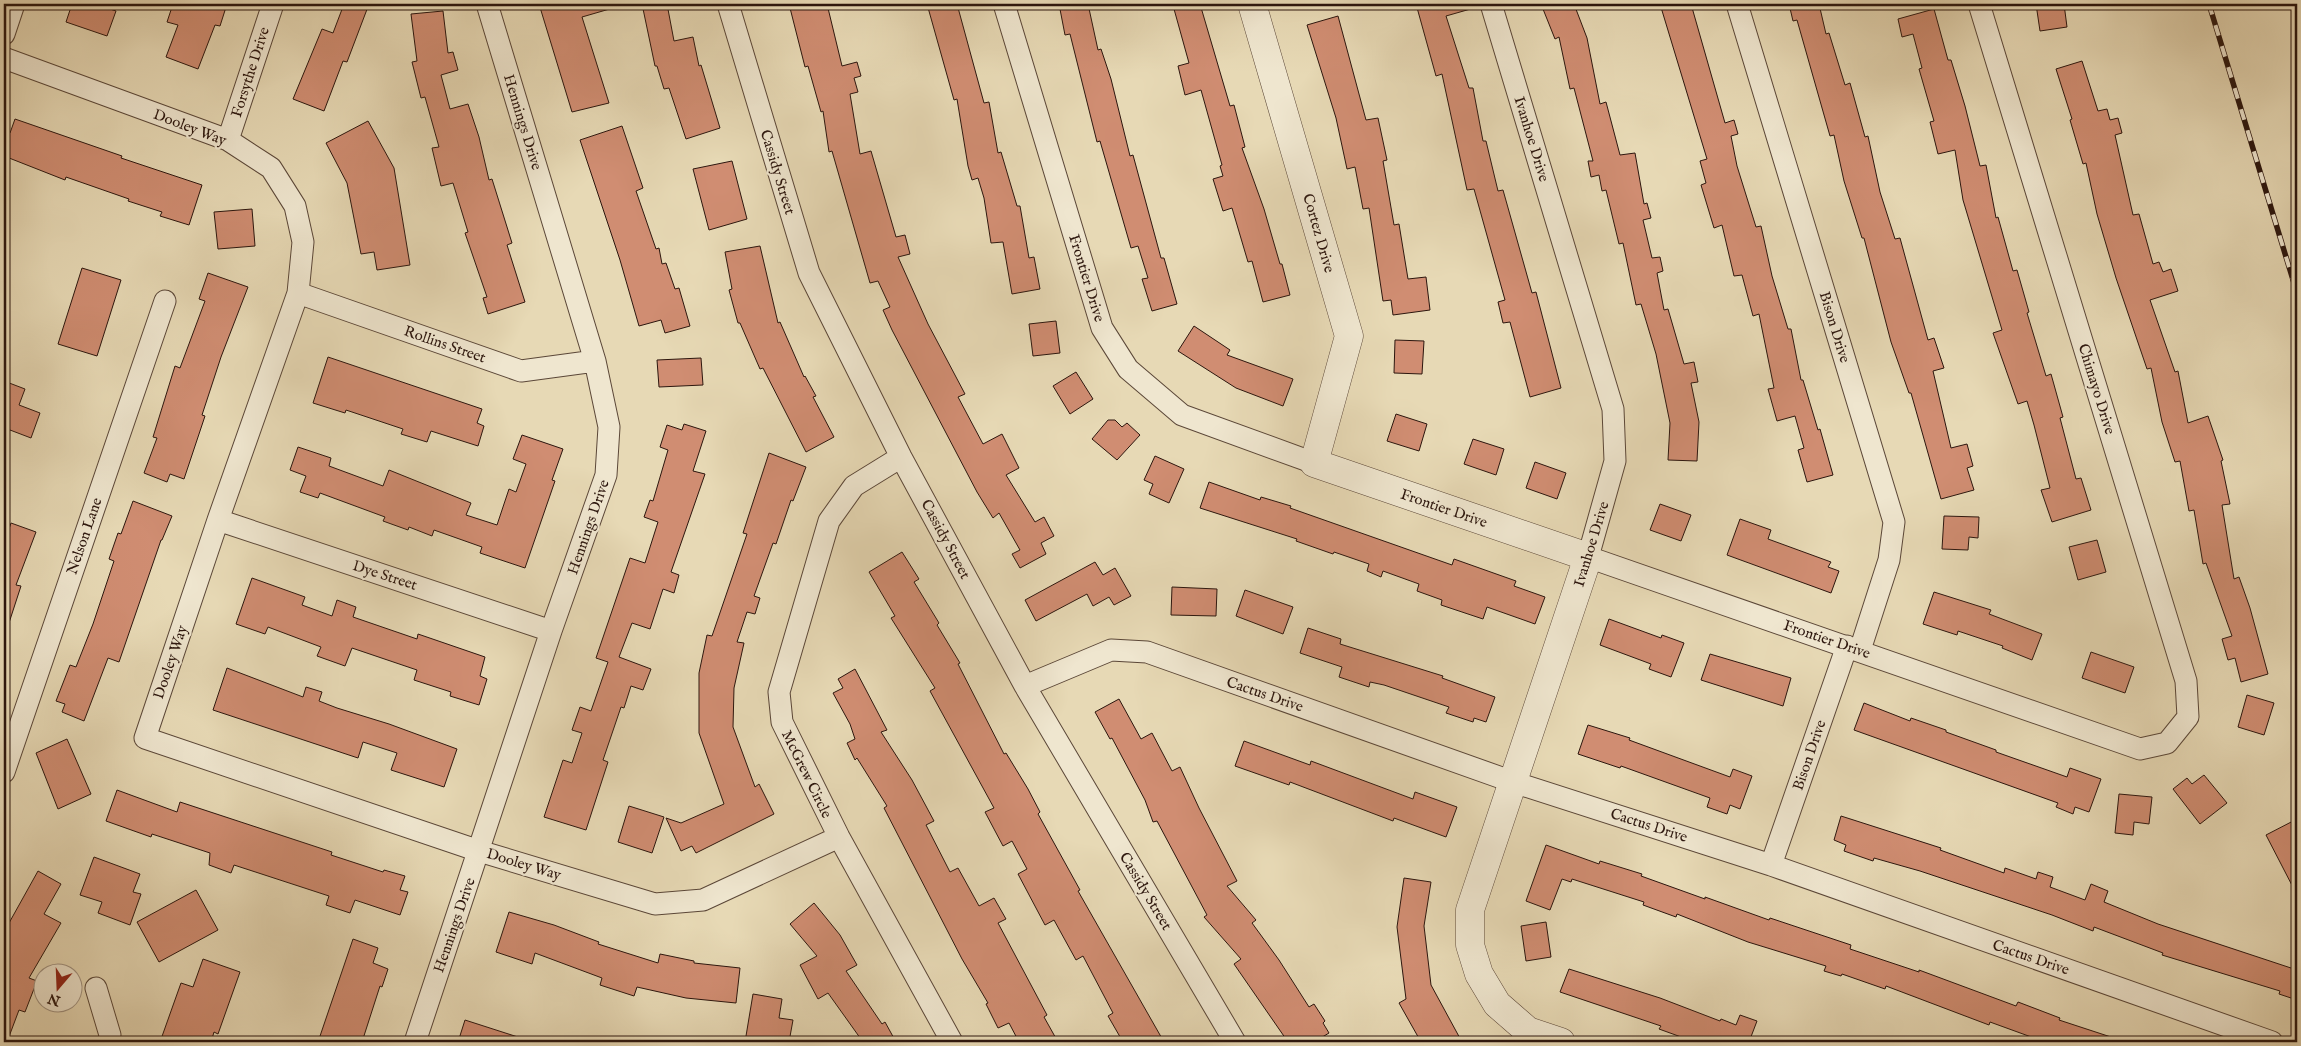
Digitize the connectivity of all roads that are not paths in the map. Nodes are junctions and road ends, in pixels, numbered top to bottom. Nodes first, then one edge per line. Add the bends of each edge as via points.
1 (14, 4) edge
2 (273, 4) edge
3 (487, 4) edge
4 (728, 4) edge
5 (1004, 4) edge
6 (1252, 4) edge
7 (1491, 4) edge
8 (1737, 4) edge
9 (1979, 4) edge
10 (4, 34) edge
11 (4, 58) edge
12 (228, 140) junction
13 (298, 293) junction
14 (165, 301) dead end
15 (595, 360) junction
16 (901, 457) junction
17 (1314, 463) junction
18 (218, 520) junction
19 (1588, 557) junction
20 (551, 631) junction
21 (1853, 648) junction
22 (1026, 686) junction
23 (2140, 749) joint
24 (4, 772) edge
25 (1513, 782) junction
26 (839, 837) junction
27 (479, 851) junction
28 (1771, 865) junction
29 (96, 988) dead end
30 (108, 1042) edge
31 (415, 1042) edge
32 (952, 1042) edge
33 (1235, 1042) edge
34 (1561, 1042) edge
35 (2272, 1042) edge

1 - 10 street
2 - 12 street, Forsythe Drive
3 - 15 street, Hennings Drive
4 - 16 street, Cassidy Street via 808,273
5 - 17 street, Frontier Drive via 1102,328 1128,369 1182,415
6 - 17 street, Cortez Drive via 1349,336
7 - 19 street, Ivanhoe Drive via 1612,409 1615,461
8 - 21 street, Bison Drive via 1894,522 1889,560
9 - 23 street, Chimayo Drive via 2186,681 2188,717 2167,743
11 - 12 street, Dooley Way
12 - 13 street, Dooley Way via 271,168 295,206 303,242
13 - 15 street, Rollins Street via 521,371
13 - 18 street, Dooley Way
14 - 24 street, Nelson Lane
15 - 20 street, Hennings Drive via 609,427 606,475
16 - 22 street, Cassidy Street
16 - 26 street, McGrew Circle via 854,486 829,521 779,692 782,722
17 - 19 street, Frontier Drive
18 - 20 street, Dye Street
18 - 27 street, Dooley Way via 145,738
19 - 21 street, Frontier Drive
19 - 25 street, Ivanhoe Drive
20 - 27 street, Hennings Drive
21 - 23 street, Frontier Drive
21 - 28 street, Bison Drive
22 - 25 street, Cactus Drive via 1111,650 1147,652
22 - 33 street, Cassidy Street
25 - 28 street, Cactus Drive
25 - 34 street, Ivanhoe Drive via 1470,910 1470,946 1478,974 1497,1004 1528,1031
26 - 27 street, Dooley Way via 703,900 655,904
26 - 32 street, McGrew Circle
27 - 31 street, Hennings Drive
28 - 35 street, Cactus Drive
29 - 30 street via 110,1035

